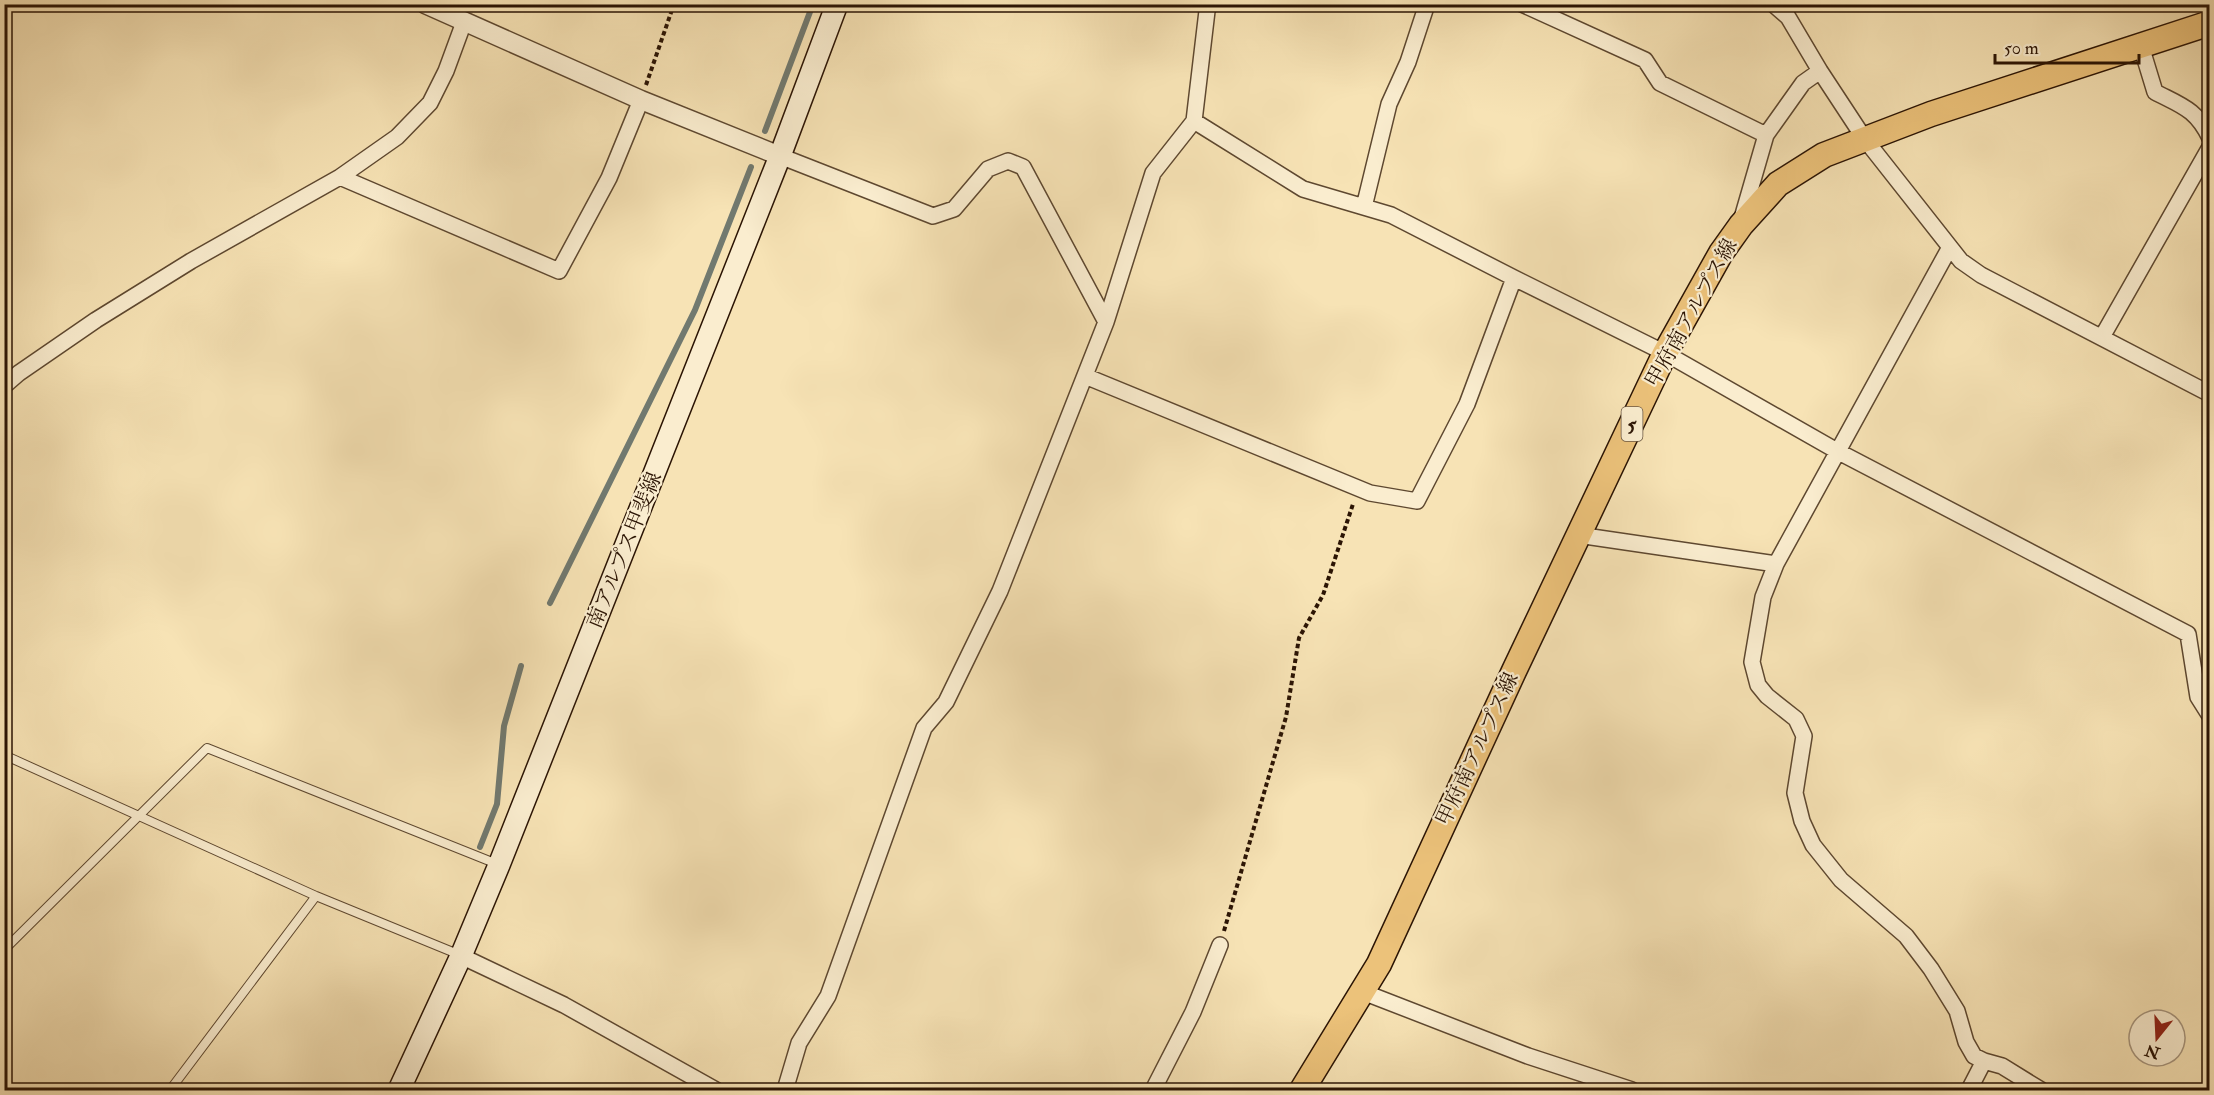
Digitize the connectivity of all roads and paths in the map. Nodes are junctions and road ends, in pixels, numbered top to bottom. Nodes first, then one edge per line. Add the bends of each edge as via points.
1 (425, 4) edge
2 (674, 4) edge
3 (837, 4) edge
4 (1210, 4) edge
5 (1427, 4) edge
6 (1522, 4) edge
7 (1773, 4) edge
8 (464, 22) junction
9 (2210, 23) edge
10 (2140, 46) junction
11 (1820, 71) junction
12 (641, 100) junction
13 (1194, 121) junction
14 (1766, 135) junction
15 (1864, 138) junction
16 (2210, 138) edge
17 (2210, 147) edge
18 (780, 156) junction
19 (340, 177) junction
20 (1364, 207) junction
21 (1741, 225) junction
22 (1950, 247) junction
23 (1514, 278) junction
24 (1106, 322) junction
25 (2102, 337) junction
26 (1665, 353) junction
27 (1085, 376) junction
28 (4, 386) edge
29 (2210, 394) edge
30 (1837, 451) junction
31 (1358, 489) junction
32 (1578, 535) junction
33 (1776, 564) junction
34 (2210, 716) edge
35 (4, 755) edge
36 (140, 817) junction
37 (499, 865) junction
38 (316, 896) junction
39 (1220, 945) joint
40 (4, 950) edge
41 (461, 956) junction
42 (1363, 992) junction
43 (1984, 1061) junction
44 (170, 1090) edge
45 (399, 1090) edge
46 (716, 1090) edge
47 (785, 1090) edge
48 (1153, 1090) edge
49 (1302, 1090) edge
50 (1632, 1090) edge
51 (1969, 1090) edge
52 (2041, 1090) edge

1 - 8 street
2 - 12 path
3 - 18 main road, 南アルプス甲斐線
4 - 13 street
5 - 20 street via 1389,104
6 - 14 street via 1645,60 1660,82
7 - 11 street via 1788,16
8 - 12 street
8 - 19 street via 430,103 398,137
9 - 10 main road, 甲府南アルプス線 / 5
10 - 15 main road, 甲府南アルプス線 / 5
10 - 16 street via 2155,92 2186,108 2201,121
11 - 14 street via 1803,84
11 - 15 street
12 - 18 street
12 - 19 street via 609,178 560,271
13 - 20 street via 1303,189
13 - 24 street via 1153,173
14 - 21 street
15 - 21 main road, 甲府南アルプス線 / 5 via 1824,155 1778,184
15 - 22 street
17 - 25 street
18 - 24 street via 933,216 954,209 988,169 1008,162 1023,167
18 - 37 main road, 南アルプス甲斐線
19 - 28 street via 96,320
20 - 23 street via 1391,214
21 - 26 main road, 甲府南アルプス線 / 5 via 1720,254
22 - 25 street via 1961,261 1981,275
22 - 30 street
23 - 26 street
23 - 31 street via 1467,404 1417,501
24 - 27 street
25 - 29 street
26 - 30 street
26 - 32 main road, 甲府南アルプス線 / 5
27 - 31 street
27 - 47 street via 1000,591 946,702 924,728 828,996 799,1043
30 - 33 street
30 - 34 street via 2188,634 2198,697
31 - 39 path via 1323,595 1299,638 1286,717
32 - 33 street
32 - 42 main road, 甲府南アルプス線 / 5
33 - 43 street via 1764,597 1752,662 1758,685 1796,719 1804,736 1795,793 1802,821 1813,845 1841,880 1906,936 1957,1011 1974,1056
35 - 36 lane
36 - 37 lane via 207,748
36 - 38 lane
36 - 40 lane
37 - 41 main road, 南アルプス甲斐線
38 - 41 lane
38 - 44 lane
39 - 48 street via 1193,1012
41 - 45 main road, 南アルプス甲斐線
41 - 46 street via 564,1005
42 - 49 main road, 甲府南アルプス線 / 5
42 - 50 street via 1528,1056
43 - 51 street
43 - 52 street via 2002,1065

